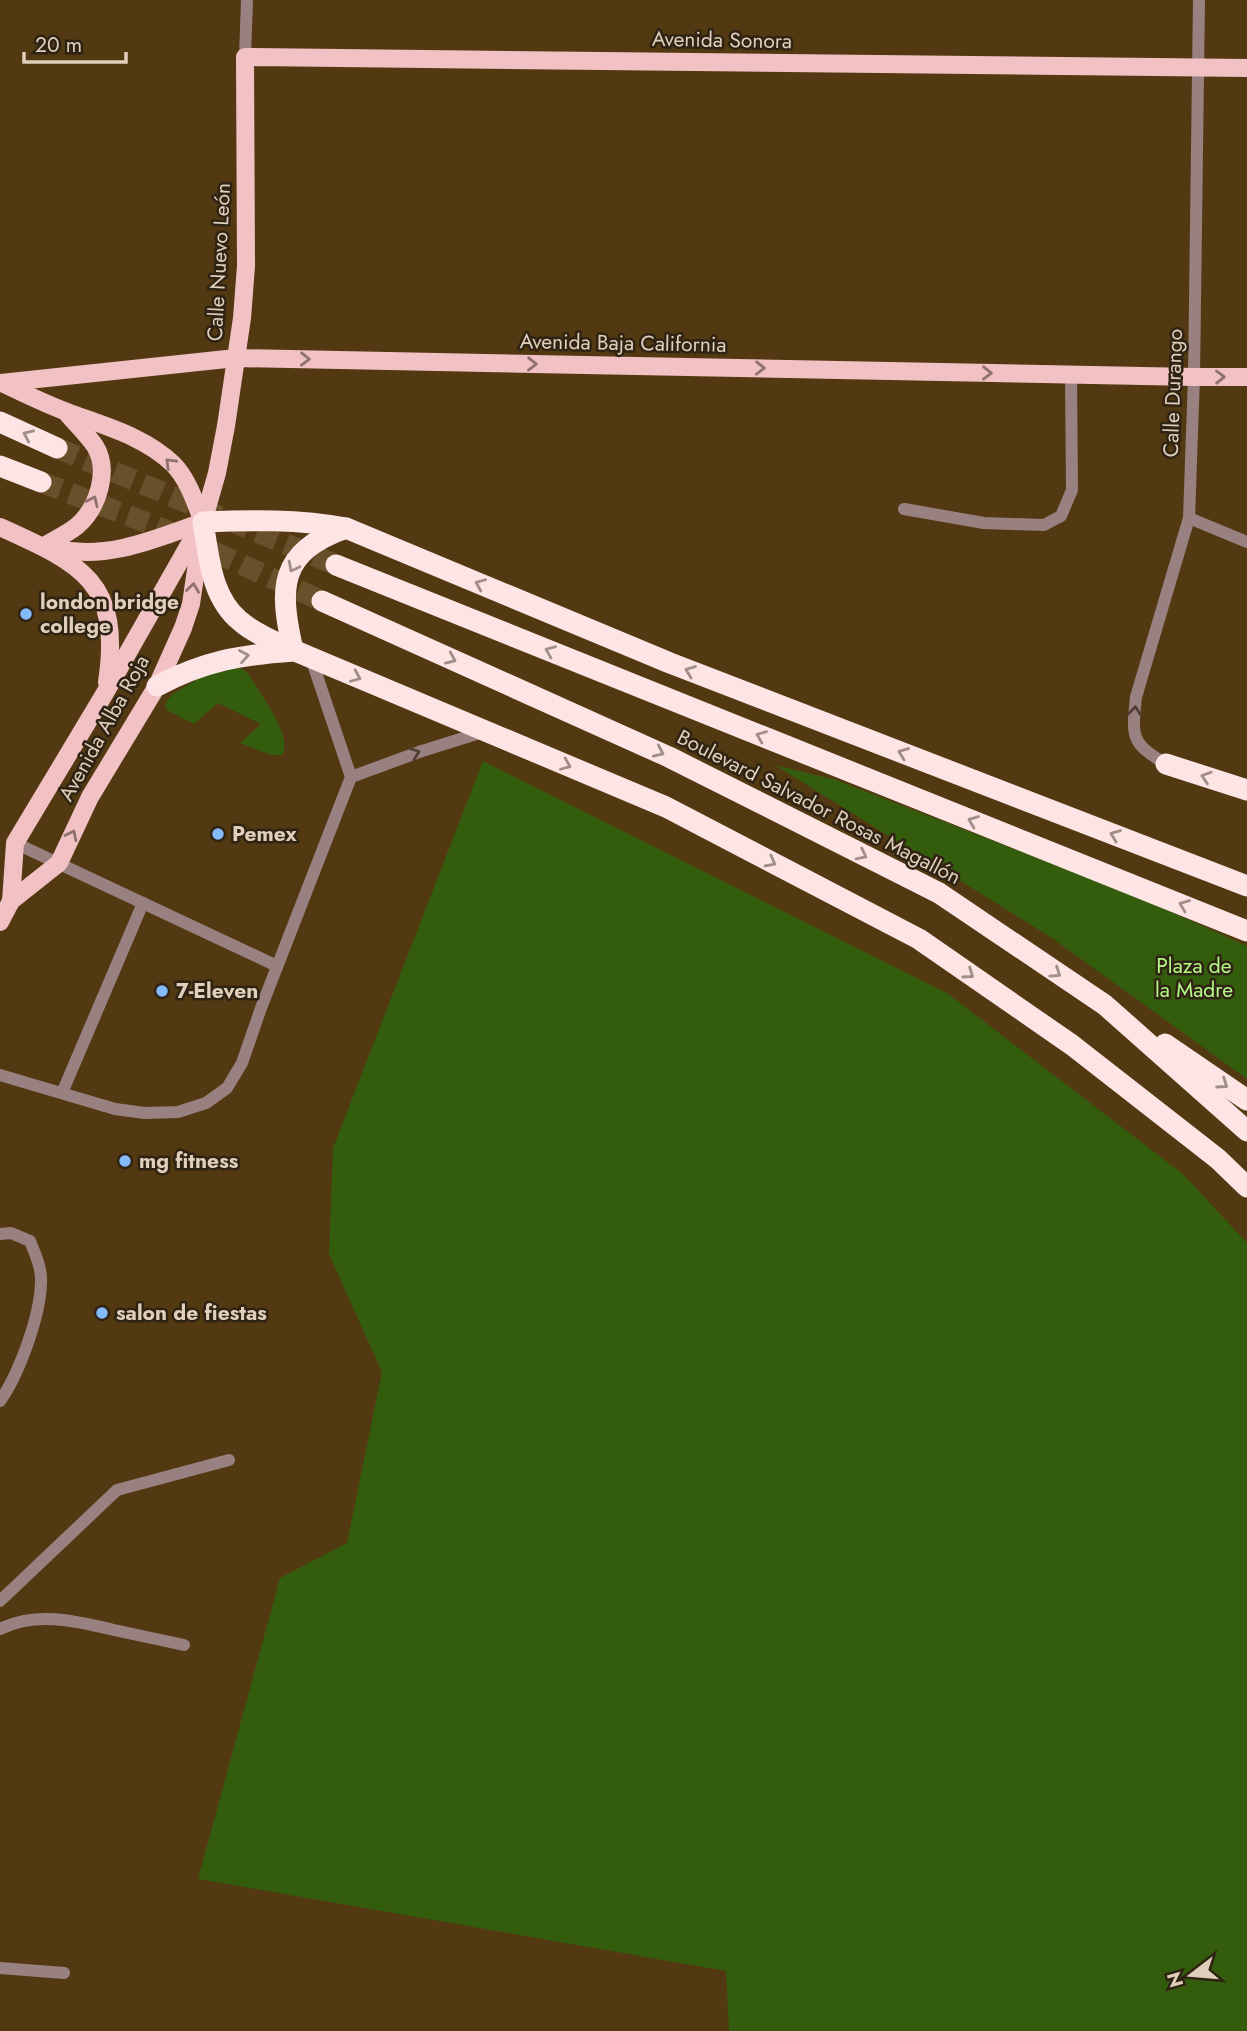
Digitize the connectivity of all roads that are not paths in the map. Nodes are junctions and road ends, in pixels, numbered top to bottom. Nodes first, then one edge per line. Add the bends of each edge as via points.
1 (247, 0) edge
2 (1199, 0) edge
3 (245, 57) junction
4 (1198, 68) junction
5 (1247, 68) edge
6 (236, 358) junction
7 (1071, 375) junction
8 (1194, 377) junction
9 (1247, 377) edge
10 (0, 383) edge
11 (66, 412) junction
12 (0, 422) edge
13 (57, 447) tunnel mouth
14 (0, 466) edge
15 (41, 482) tunnel mouth
16 (904, 509) dead end
17 (1189, 518) junction
18 (203, 522) junction
19 (0, 527) edge
20 (346, 528) junction
21 (1247, 542) edge
22 (44, 546) junction
23 (336, 565) tunnel mouth
24 (322, 601) tunnel mouth
25 (302, 654) junction
26 (157, 685) junction
27 (105, 693) junction
28 (485, 731) junction
29 (1166, 764) joint
30 (351, 777) junction
31 (1247, 790) edge
32 (15, 842) junction
33 (58, 863) junction
34 (1247, 886) edge
35 (11, 901) junction
36 (143, 903) junction
37 (0, 922) edge
38 (1247, 931) edge
39 (277, 966) junction
40 (1105, 1006) junction
41 (0, 1075) edge
42 (62, 1093) junction
43 (1247, 1100) edge
44 (1247, 1131) edge
45 (1247, 1187) edge
46 (0, 1234) edge
47 (0, 1401) edge
48 (229, 1460) dead end
49 (0, 1601) edge
50 (0, 1629) edge
51 (184, 1645) dead end
52 (0, 1968) edge
53 (64, 1973) dead end

1 - 3 street, Calle Nuevo León
2 - 4 street, Calle Durango
3 - 4 main road, Avenida Sonora
3 - 6 main road, Calle Nuevo León via 246,266
4 - 5 main road
4 - 8 street, Calle Durango
6 -> 7 main road, Avenida Baja California
6 - 10 main road, Avenida Baja California
6 - 18 main road, Calle Nuevo León via 219,461
7 - 8 main road, Avenida Baja California
7 - 16 street via 1072,490 1061,516 1044,525 984,523
8 -> 9 main road, Avenida Baja California
8 - 17 street, Calle Durango
10 - 11 main road
18 -> 11 main road via 175,466 152,447
22 -> 11 main road via 77,526 89,511 103,470 96,447
13 -> 12 highway
14 - 15 highway
17 - 21 street
29 -> 17 street, Calle Durango via 1136,741 1133,721 1136,696
18 - 20 highway via 295,522
18 - 22 main road via 98,553
18 - 25 highway via 212,575 223,602 241,622
26 -> 18 main road, Avenida Alba Roja via 191,604
18 - 27 main road, Avenida Alba Roja
19 - 22 main road
20 -> 25 highway via 302,551 290,569 284,595 286,620
34 -> 20 highway via 670,663
22 - 27 main road via 87,576 108,615 111,636
38 -> 23 highway, Boulevard Salvador Rosas Magallón
24 -> 40 highway, Boulevard Salvador Rosas Magallón via 668,757 939,893
26 -> 25 highway via 215,661 254,654
25 -> 28 highway
25 - 30 street
33 -> 26 main road, Avenida Alba Roja via 90,797
27 - 32 main road, Avenida Alba Roja
30 -> 28 street
28 -> 45 highway via 666,807 919,939 1072,1045
31 -> 29 highway
30 - 39 street
32 - 33 street
32 - 35 main road, Avenida Alba Roja
33 - 35 main road, Avenida Alba Roja
33 - 36 street
35 - 37 main road, Avenida Alba Roja
36 - 39 street
36 - 42 street
39 - 42 street via 242,1063 227,1088 206,1103 178,1112 145,1113
40 -> 43 highway
40 - 44 highway, Boulevard Salvador Rosas Magallón
41 - 42 street
46 - 47 street via 30,1241 41,1281 25,1352
48 - 49 street via 117,1490
50 - 51 street via 34,1619 62,1618
52 - 53 street

